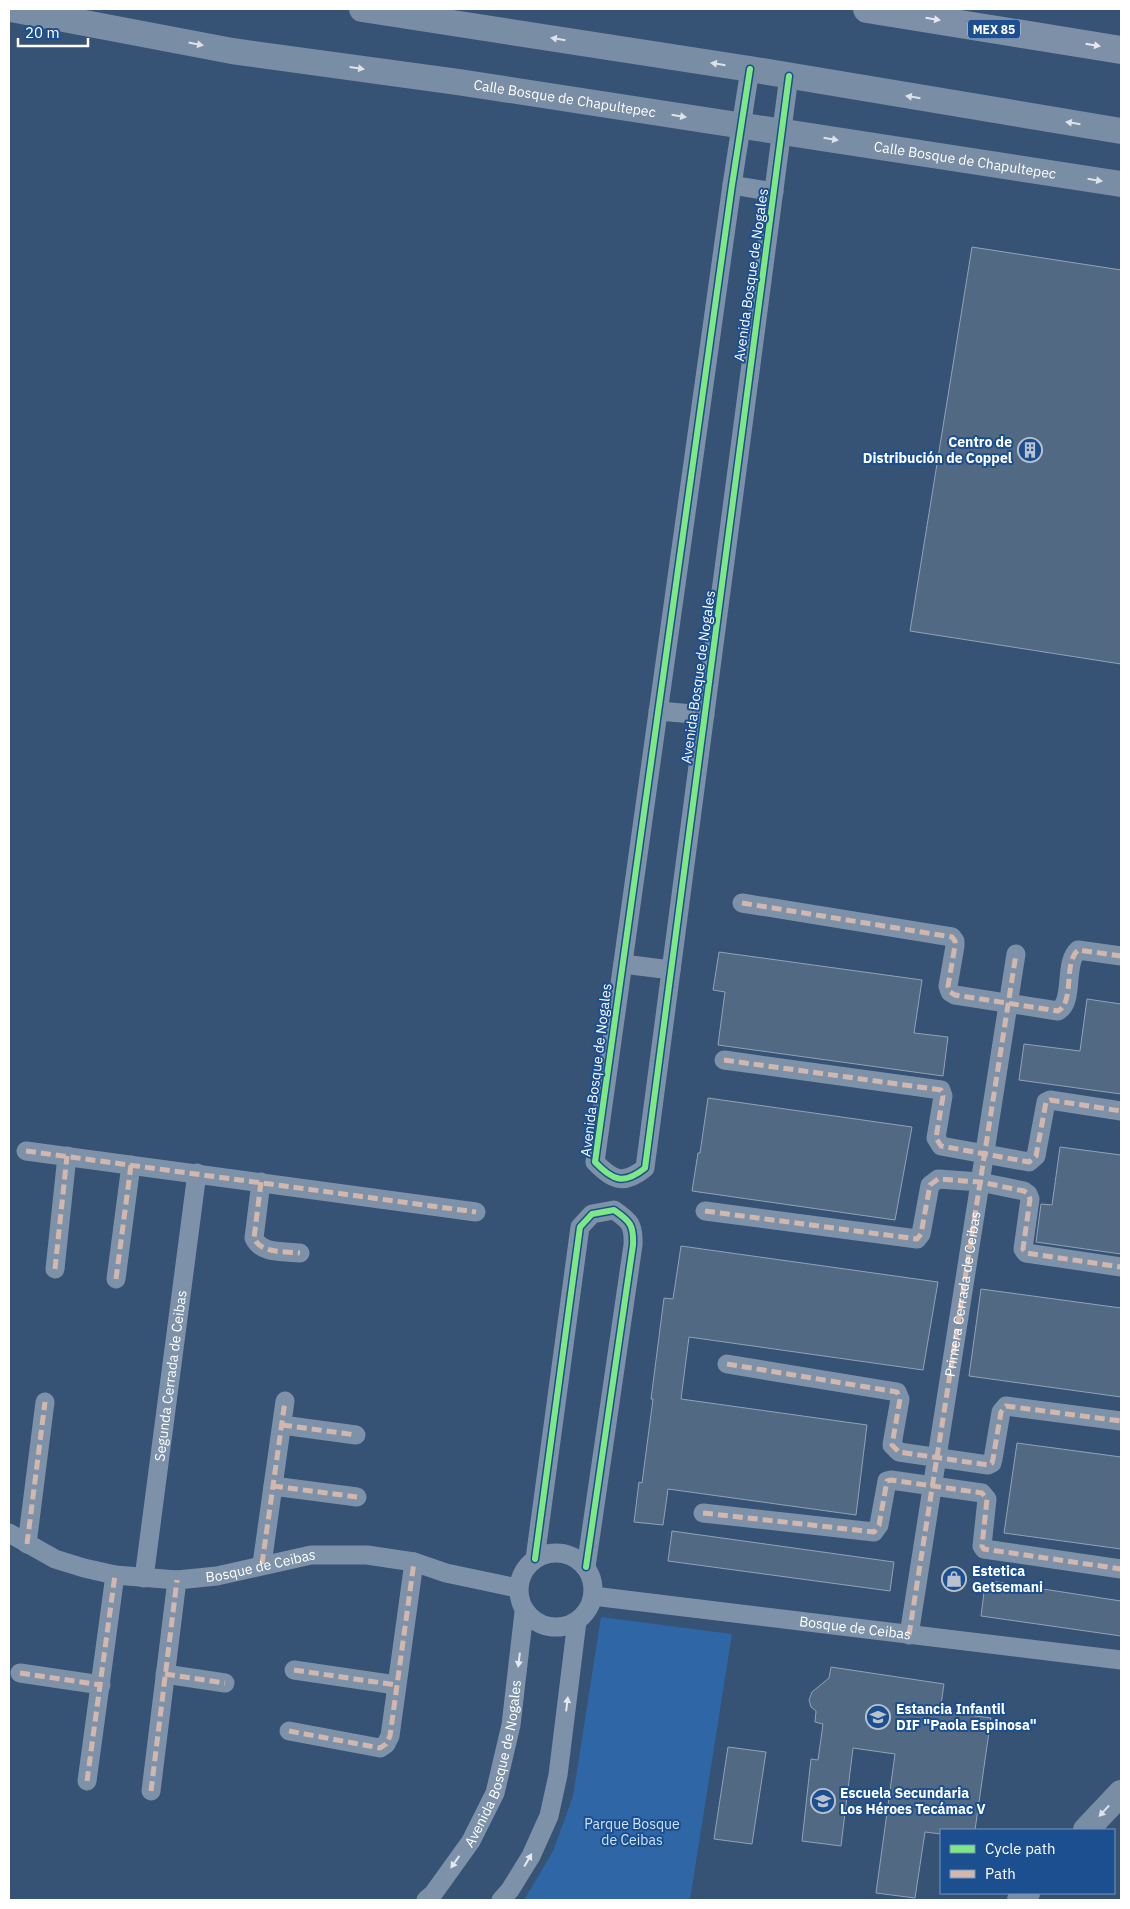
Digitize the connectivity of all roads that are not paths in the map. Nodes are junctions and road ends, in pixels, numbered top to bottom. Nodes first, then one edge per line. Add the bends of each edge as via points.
1 (11, 9) edge
2 (362, 9) edge
3 (867, 9) edge
4 (1121, 50) edge
5 (750, 69) junction
6 (790, 76) junction
7 (740, 125) junction
8 (782, 131) junction
9 (1121, 131) edge
10 (1121, 184) edge
11 (732, 185) junction
12 (774, 192) junction
13 (658, 711) junction
14 (705, 715) junction
15 (742, 903) dead end
16 (1016, 954) dead end
17 (1121, 956) edge
18 (623, 964) junction
19 (672, 970) junction
20 (1008, 1004) junction
21 (724, 1060) dead end
22 (1121, 1111) edge
23 (26, 1151) dead end
24 (985, 1154) junction
25 (67, 1156) junction
26 (131, 1165) junction
27 (197, 1173) junction
28 (261, 1182) junction
29 (980, 1182) junction
30 (705, 1211) dead end
31 (476, 1212) dead end
32 (300, 1253) dead end
33 (1121, 1267) edge
34 (55, 1269) dead end
35 (116, 1279) dead end
36 (727, 1364) dead end
37 (46, 1402) dead end
38 (285, 1402) dead end
39 (1121, 1421) edge
40 (282, 1425) junction
41 (356, 1436) dead end
42 (937, 1457) junction
43 (933, 1485) junction
44 (273, 1486) junction
45 (357, 1497) dead end
46 (703, 1513) dead end
47 (9, 1533) edge
48 (27, 1544) junction
49 (535, 1558) junction
50 (414, 1562) junction
51 (262, 1564) junction
52 (586, 1567) junction
53 (1121, 1569) edge
54 (115, 1575) junction
55 (144, 1578) junction
56 (177, 1580) junction
57 (517, 1588) junction
58 (593, 1596) junction
59 (524, 1612) junction
60 (577, 1621) junction
61 (909, 1635) junction
62 (1120, 1662) edge
63 (294, 1670) dead end
64 (20, 1672) dead end
65 (165, 1674) junction
66 (225, 1683) dead end
67 (396, 1685) junction
68 (101, 1686) junction
69 (288, 1731) dead end
70 (87, 1781) dead end
71 (150, 1790) dead end
72 (1121, 1793) edge
73 (1087, 1829) edge
74 (426, 1900) edge
75 (501, 1900) edge

1 -> 7 main road, Calle Bosque de Chapultepec via 232,51
5 -> 2 main road
3 -> 4 highway, MEX 85
5 - 6 main road
5 - 7 street, Avenida Bosque de Nogales
6 - 8 street, Avenida Bosque de Nogales
9 -> 6 main road
7 - 8 main road, Calle Bosque de Chapultepec
7 - 11 street, Avenida Bosque de Nogales
8 -> 10 main road, Calle Bosque de Chapultepec
8 - 12 street, Avenida Bosque de Nogales
11 - 12 street, Avenida Bosque de Nogales
11 - 13 street, Avenida Bosque de Nogales
12 - 14 street, Avenida Bosque de Nogales
13 - 14 street, Avenida Bosque de Nogales
13 - 18 street, Avenida Bosque de Nogales
14 - 19 street, Avenida Bosque de Nogales
15 - 20 street via 952,937 955,946 948,986 950,992
16 - 20 street, Primera Cerrada de Ceibas
17 - 20 street via 1078,950 1065,1004 1058,1011
18 - 19 street
18 - 19 street, Avenida Bosque de Nogales via 595,1162 605,1173 620,1179 633,1178 645,1168
20 - 24 street, Primera Cerrada de Ceibas
21 - 24 street via 941,1090 938,1142 941,1146
22 - 24 street via 1050,1100 1046,1102 1033,1160
23 - 25 street
24 - 29 street, Primera Cerrada de Ceibas
25 - 26 street
25 - 34 street
26 - 27 street
26 - 35 street
27 - 28 street
27 - 55 street, Segunda Cerrada de Ceibas
28 - 31 street
28 - 32 street via 254,1238 257,1245 263,1249
29 - 30 street via 938,1178 934,1181 930,1185 921,1234 917,1240
29 - 33 street via 1028,1194 1023,1249 1026,1254
29 - 42 street, Primera Cerrada de Ceibas
36 - 42 street via 896,1392 900,1399 892,1445 899,1452
37 - 48 street
38 - 40 street
39 - 42 street via 1006,1406 1001,1412 992,1463
40 - 41 street
40 - 44 street
42 - 43 street, Primera Cerrada de Ceibas
43 - 46 street via 887,1481 874,1532
43 - 53 street via 982,1494 988,1499 984,1549
43 - 61 street, Primera Cerrada de Ceibas
44 - 45 street
44 - 51 street
47 - 48 street, Bosque de Ceibas
48 - 54 street, Bosque de Ceibas via 55,1558
49 - 52 street via 553,1552 571,1555
49 - 52 street via 580,1227 592,1214 614,1210 628,1219 634,1235
49 - 57 street via 522,1571
50 - 51 street, Bosque de Ceibas via 367,1555 311,1555
50 - 57 street, Bosque de Ceibas via 446,1573
50 - 67 street
51 - 56 street, Bosque de Ceibas via 217,1576
52 - 58 street via 592,1581
54 - 55 street, Bosque de Ceibas
54 - 68 street
55 - 56 street, Bosque de Ceibas
56 - 65 street
57 - 59 street
58 - 60 street via 588,1610
58 - 61 street, Bosque de Ceibas
59 - 60 street via 549,1628 564,1627
59 -> 74 street, Avenida Bosque de Nogales via 511,1725 495,1793 470,1841
75 -> 60 street via 530,1856 549,1816 558,1775
61 - 62 street, Bosque de Ceibas
63 - 67 street
64 - 68 street
65 - 66 street
65 - 71 street
67 - 69 street via 390,1736 380,1748
68 - 70 street
72 -> 73 main road

